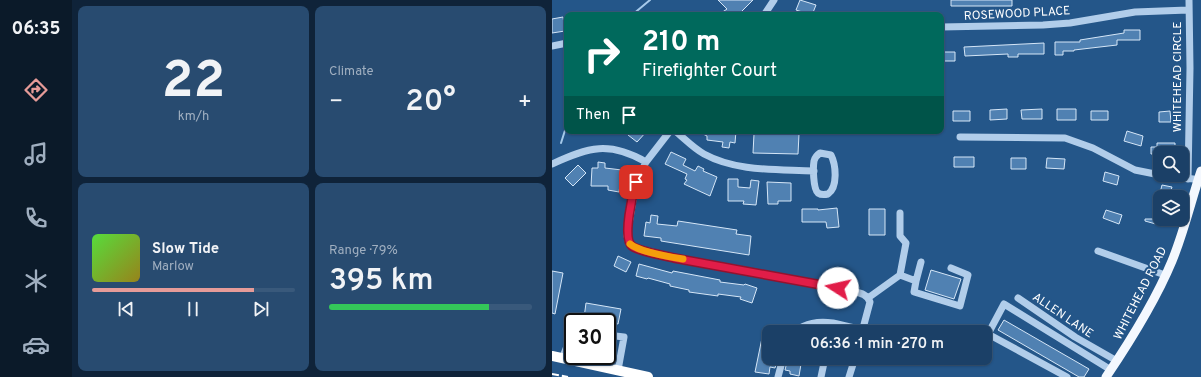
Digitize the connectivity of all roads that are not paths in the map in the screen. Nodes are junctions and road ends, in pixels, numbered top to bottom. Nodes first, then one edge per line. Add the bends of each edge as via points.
1 (774, 0) edge
2 (1189, 0) edge
3 (1188, 10) junction
4 (766, 12) edge
5 (944, 27) edge
6 (564, 44) edge
7 (552, 46) edge
8 (668, 134) edge
9 (679, 134) edge
10 (960, 137) dead end
11 (1189, 146) edge
12 (646, 162) junction
13 (552, 164) edge
14 (814, 171) junction
15 (1201, 171) edge
16 (1153, 173) edge
17 (1189, 179) edge
18 (1200, 180) edge
19 (900, 213) dead end
20 (1098, 251) dead end
21 (921, 262) dead end
22 (951, 268) dead end
23 (900, 275) junction
24 (1166, 275) junction
25 (916, 281) junction
26 (868, 298) junction
27 (1018, 298) dead end
28 (833, 323) joint
29 (806, 325) edge
30 (840, 325) edge
31 (865, 325) edge
32 (616, 336) edge
33 (564, 353) edge
34 (552, 356) edge
35 (562, 358) junction
36 (1116, 361) junction
37 (781, 365) edge
38 (823, 365) edge
39 (853, 365) edge
40 (618, 370) junction
41 (1108, 373) edge
42 (648, 377) edge
43 (778, 377) edge
44 (820, 377) edge
45 (849, 377) edge
46 (1067, 377) edge

1 - 4 street
2 - 3 street, WHITEHEAD CIRCLE
3 - 5 street, ROSEWOOD PLACE via 1135,12 1043,25
3 - 11 street, WHITEHEAD CIRCLE
6 - 7 street
8 - 12 street
9 - 14 street via 702,153 728,164
10 - 16 street via 1065,138 1093,148 1135,170
12 - 13 street via 613,149 602,149 576,153
12 - 26 street via 633,193 627,236 632,246 674,258 852,290
14 - 14 street via 814,186 817,192 824,195 831,192 834,184 831,155 820,153 816,156
15 - 18 main road, WHITEHEAD ROAD
17 - 18 street
18 - 24 main road, WHITEHEAD ROAD
19 - 23 street via 900,236 906,243
20 - 24 street
21 - 25 street
22 - 25 street via 968,275 960,306 914,292
23 - 25 street
23 - 26 street
24 - 36 main road, WHITEHEAD ROAD via 1132,339
26 - 31 street via 870,302
27 - 36 street, ALLEN LANE via 1074,337
28 - 29 street via 820,321
28 - 30 street
32 - 40 street via 624,337
33 - 35 street
34 - 35 highway
35 - 40 highway
36 - 41 main road, WHITEHEAD ROAD
37 - 43 street
38 - 44 street
39 - 45 street
40 - 42 highway
41 - 46 street via 1004,304 988,334

